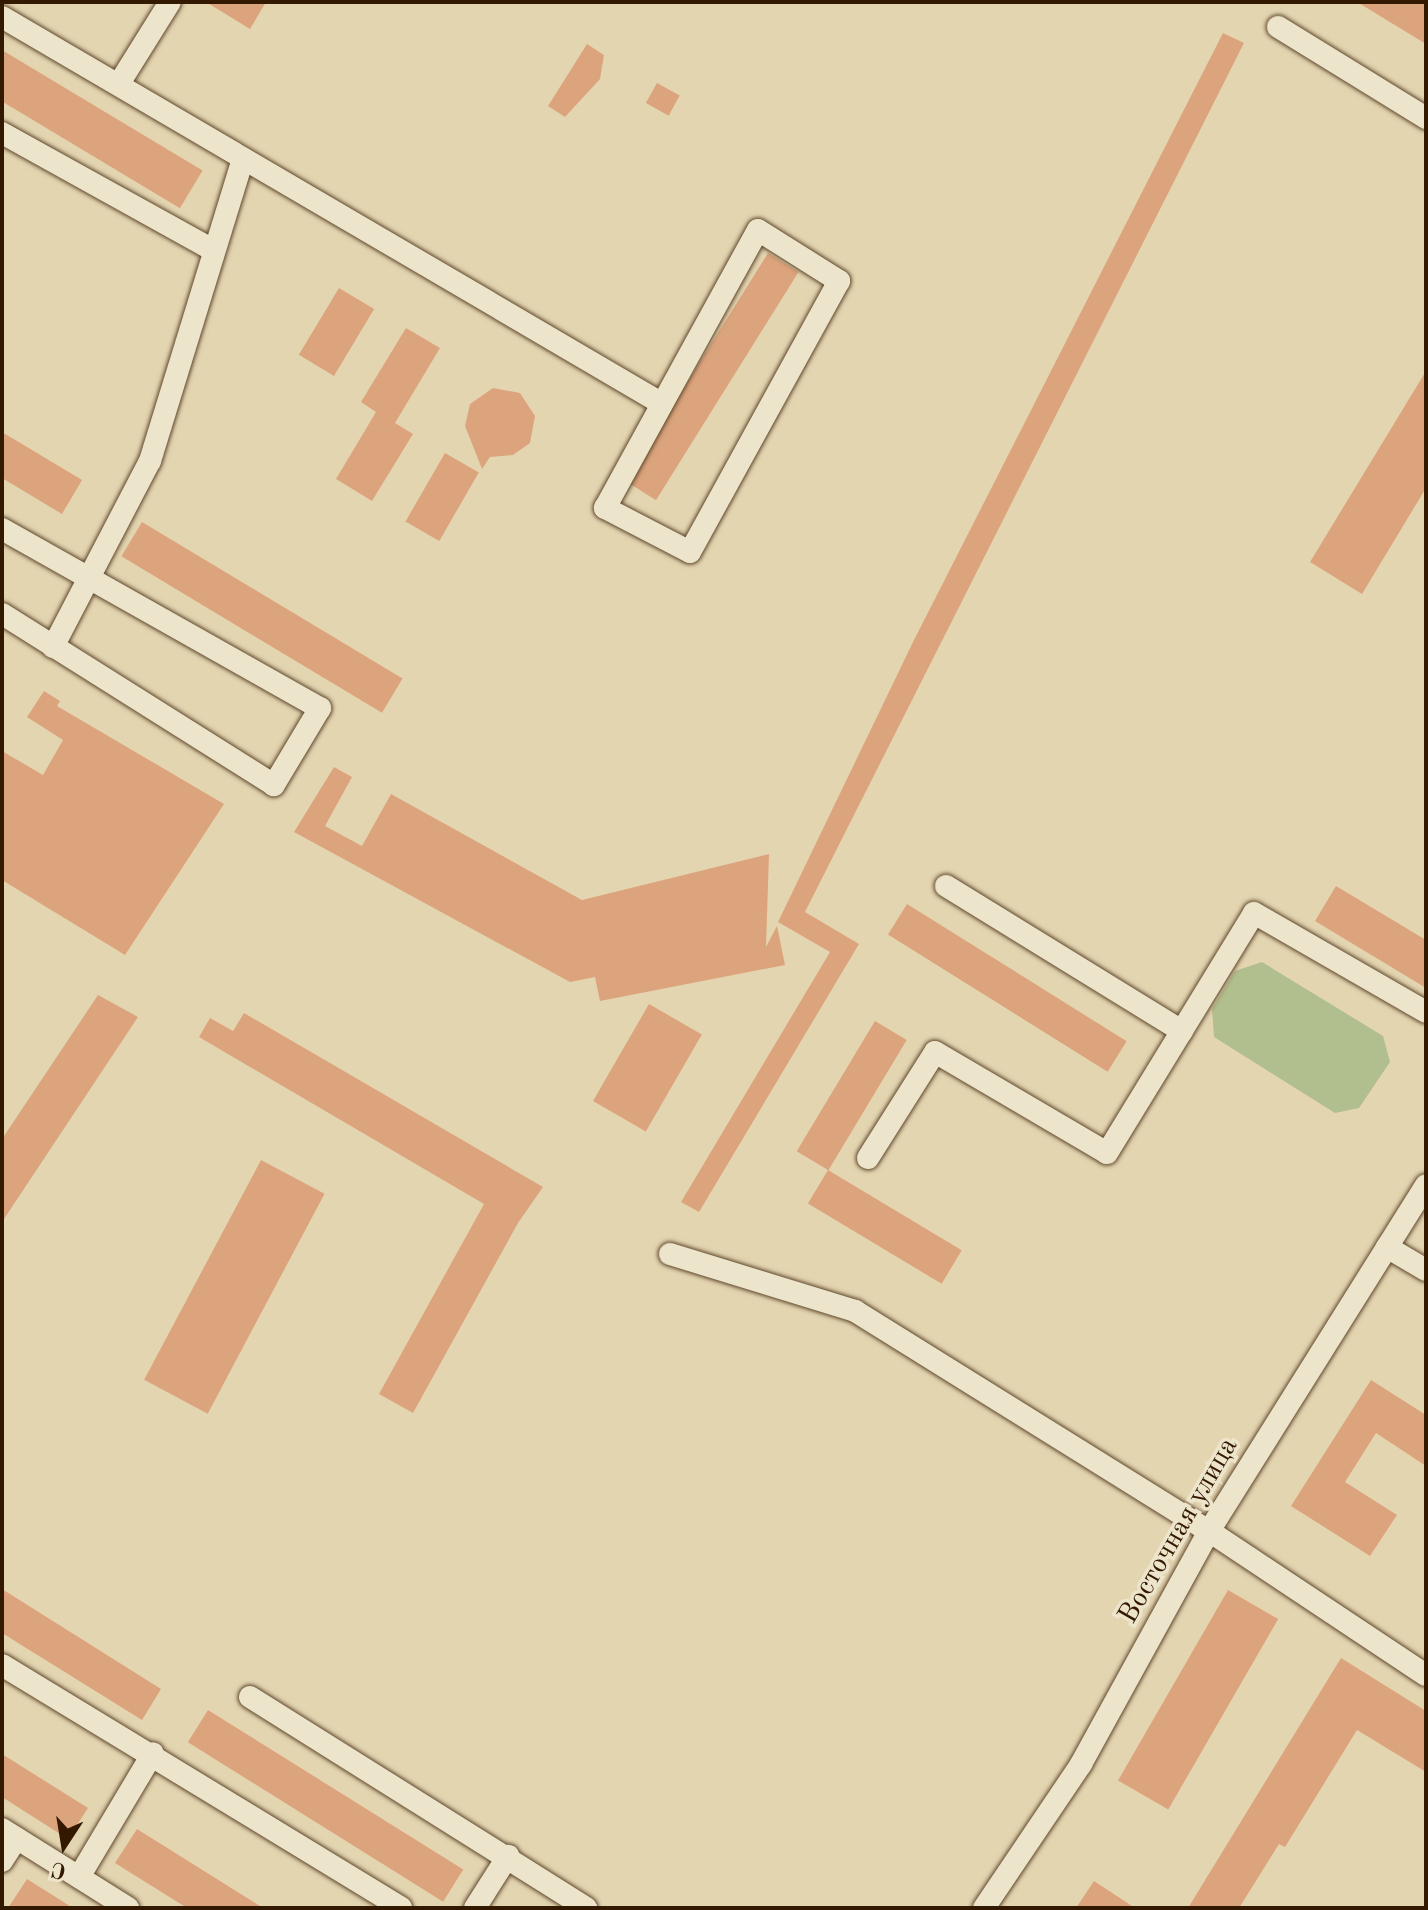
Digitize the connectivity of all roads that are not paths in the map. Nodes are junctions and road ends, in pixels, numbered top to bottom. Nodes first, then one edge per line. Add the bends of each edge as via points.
1 (170, 2) edge
2 (2, 17) edge
3 (1278, 27) dead end
4 (120, 82) junction
5 (1426, 118) edge
6 (2, 133) edge
7 (243, 159) junction
8 (213, 250) junction
9 (661, 403) junction
10 (2, 529) edge
11 (88, 581) junction
12 (2, 614) edge
13 (53, 647) junction
14 (946, 886) dead end
15 (1426, 1012) edge
16 (1182, 1031) junction
17 (868, 1158) dead end
18 (1426, 1185) edge
19 (1387, 1247) junction
20 (670, 1254) dead end
21 (1426, 1270) edge
22 (1209, 1531) junction
23 (2, 1665) edge
24 (1426, 1675) edge
25 (250, 1697) dead end
26 (153, 1753) junction
27 (9, 1833) edge
28 (508, 1856) junction
29 (2, 1861) edge
30 (79, 1877) junction
31 (128, 1908) edge
32 (401, 1908) edge
33 (475, 1908) edge
34 (586, 1908) edge
35 (984, 1908) edge

1 - 4 street
2 - 4 street
3 - 5 street
4 - 7 street
6 - 8 street
7 - 8 street
7 - 9 street
8 - 11 street via 150,461
9 - 9 street via 605,508 690,552 839,281 758,230
10 - 11 street
11 - 13 street
11 - 13 street via 320,708 274,785
12 - 13 street
14 - 16 street
15 - 16 street via 1254,913
16 - 17 street via 1107,1153 935,1052
18 - 19 street, Восточная улица
19 - 21 street
19 - 22 street, Восточная улица
20 - 22 street via 855,1311
22 - 24 street
22 - 35 street, Восточная улица via 1081,1764
23 - 26 street
25 - 28 street
26 - 30 street
26 - 32 street
27 - 29 street
27 - 30 street
28 - 33 street
28 - 34 street
30 - 31 street

